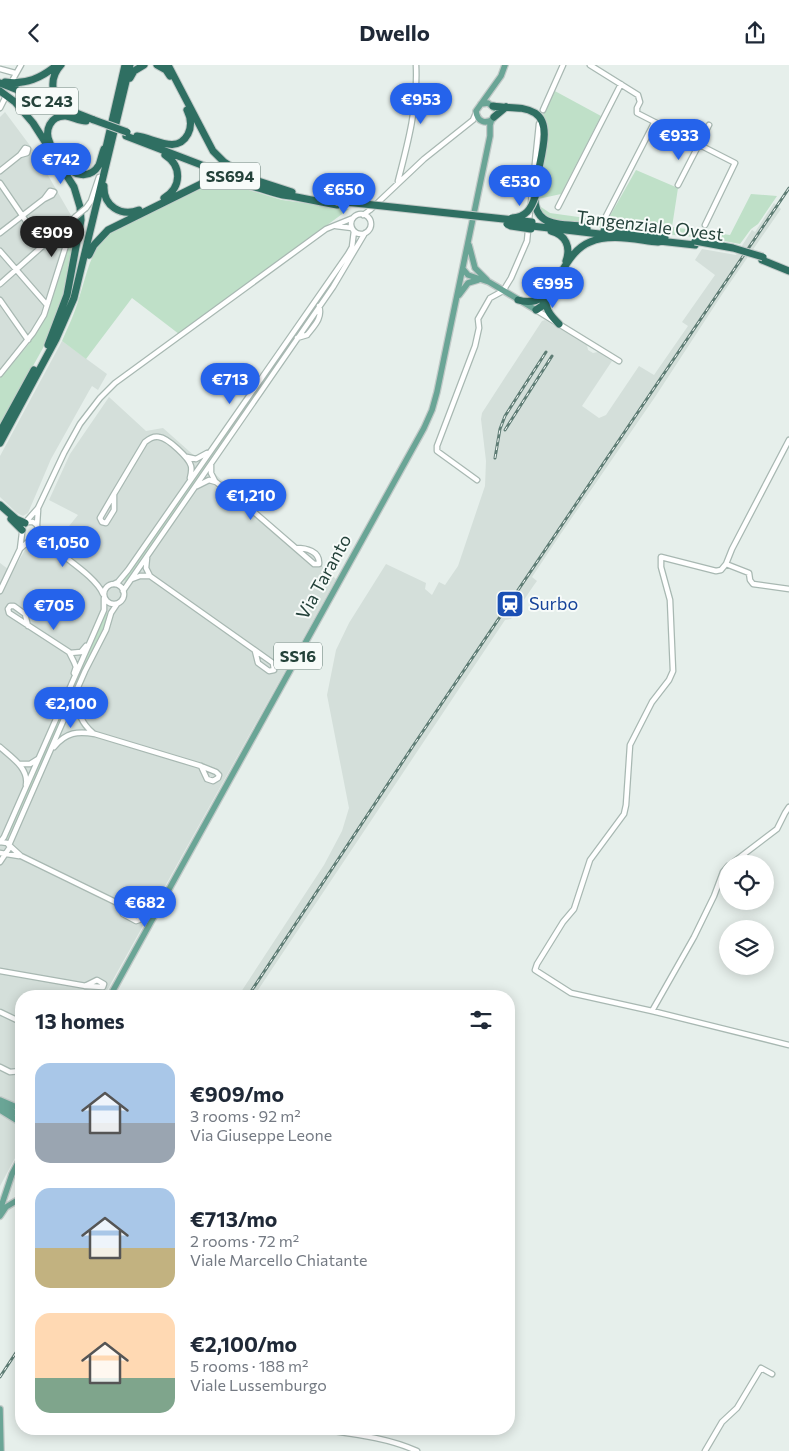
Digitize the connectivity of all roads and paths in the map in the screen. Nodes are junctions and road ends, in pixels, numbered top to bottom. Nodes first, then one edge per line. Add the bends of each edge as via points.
1 (21, 65) edge
2 (59, 65) edge
3 (118, 65) edge
4 (125, 65) edge
5 (130, 65) edge
6 (144, 65) edge
7 (157, 65) edge
8 (168, 65) edge
9 (416, 65) edge
10 (505, 65) edge
11 (563, 65) edge
12 (590, 65) edge
13 (0, 69) edge
14 (15, 73) junction
15 (12, 81) dead end
16 (0, 82) edge
17 (621, 84) junction
18 (492, 88) junction
19 (0, 89) edge
20 (5, 98) dead end
21 (481, 104) junction
22 (493, 105) junction
23 (507, 107) junction
24 (0, 108) edge
25 (543, 110) dead end
26 (476, 113) junction
27 (116, 114) junction
28 (493, 118) junction
29 (90, 121) junction
30 (483, 121) junction
31 (654, 123) junction
32 (539, 124) dead end
33 (467, 125) junction
34 (709, 125) dead end
35 (126, 134) joint
36 (108, 137) junction
37 (136, 138) junction
38 (488, 143) junction
39 (697, 145) junction
40 (111, 147) junction
41 (20, 155) dead end
42 (402, 166) junction
43 (411, 170) junction
44 (0, 171) edge
45 (99, 177) junction
46 (0, 183) edge
47 (398, 183) junction
48 (678, 185) dead end
49 (278, 188) junction
50 (290, 196) junction
51 (535, 197) junction
52 (44, 199) dead end
53 (378, 201) junction
54 (337, 203) junction
55 (558, 207) dead end
56 (22, 215) junction
57 (363, 215) junction
58 (478, 216) junction
59 (75, 217) junction
60 (605, 218) dead end
61 (353, 219) junction
62 (369, 219) junction
63 (333, 225) junction
64 (705, 225) dead end
65 (532, 226) junction
66 (587, 229) junction
67 (353, 230) junction
68 (0, 233) edge
69 (365, 233) junction
70 (468, 241) junction
71 (662, 241) junction
72 (695, 243) junction
73 (43, 247) junction
74 (0, 251) edge
75 (763, 259) junction
76 (564, 266) junction
77 (789, 266) edge
78 (475, 268) junction
79 (463, 269) junction
80 (16, 270) junction
81 (789, 271) edge
82 (481, 280) junction
83 (489, 282) junction
84 (0, 284) edge
85 (503, 291) junction
86 (74, 298) junction
87 (545, 298) junction
88 (518, 299) junction
89 (0, 300) edge
90 (455, 303) junction
91 (47, 305) junction
92 (536, 310) junction
93 (559, 324) junction
94 (28, 340) junction
95 (48, 345) junction
96 (619, 361) dead end
97 (0, 374) edge
98 (1, 437) edge
99 (789, 440) edge
100 (0, 448) edge
101 (210, 451) junction
102 (187, 457) junction
103 (212, 461) junction
104 (477, 480) dead end
105 (216, 482) junction
106 (188, 483) junction
107 (192, 490) junction
108 (114, 494) junction
109 (0, 505) edge
110 (38, 508) junction
111 (0, 509) edge
112 (37, 525) junction
113 (24, 527) junction
114 (36, 536) junction
115 (296, 548) junction
116 (20, 549) junction
117 (148, 553) junction
118 (726, 564) junction
119 (150, 576) junction
120 (131, 579) junction
121 (93, 580) junction
122 (112, 584) junction
123 (789, 589) edge
124 (0, 591) edge
125 (123, 591) junction
126 (104, 596) junction
127 (117, 604) junction
128 (28, 626) junction
129 (94, 633) junction
130 (255, 651) junction
131 (69, 652) junction
132 (74, 679) junction
133 (77, 689) junction
134 (94, 734) junction
135 (0, 747) edge
136 (50, 753) junction
137 (39, 759) junction
138 (18, 763) junction
139 (201, 767) dead end
140 (24, 792) junction
141 (789, 807) edge
142 (0, 842) edge
143 (9, 845) junction
144 (3, 854) edge
145 (743, 855) edge
146 (20, 856) junction
147 (0, 862) edge
148 (719, 883) edge
149 (119, 904) junction
150 (0, 971) edge
151 (85, 986) dead end
152 (113, 990) edge
153 (652, 1011) junction
154 (0, 1012) edge
155 (15, 1019) edge
156 (789, 1045) edge
157 (0, 1067) edge
158 (15, 1072) edge
159 (0, 1100) edge
160 (0, 1105) edge
161 (15, 1106) edge
162 (0, 1110) edge
163 (15, 1113) edge
164 (15, 1119) edge
165 (15, 1167) edge
166 (15, 1168) edge
167 (12, 1174) junction
168 (15, 1202) edge
169 (0, 1210) edge
170 (0, 1216) edge
171 (772, 1374) dead end
172 (0, 1409) edge
173 (362, 1435) edge
174 (1, 1451) edge
175 (417, 1451) edge
176 (705, 1451) edge

1 - 14 street
2 - 16 highway via 26,82
2 - 29 highway via 53,77 56,96 62,104
3 - 27 highway
4 - 27 highway
5 - 27 highway
6 - 27 highway via 131,75
7 - 37 highway via 166,70 191,119 190,132 182,141 170,145
8 - 49 highway via 218,157 237,171
9 - 42 street via 415,111
10 - 18 main road
11 - 25 street
12 - 17 street
13 - 14 street
14 - 15 street
16 - 29 highway, SC 243
17 - 31 street via 640,98 637,113
17 - 55 street
18 - 21 main road
18 - 22 main road, Via Taranto via 490,98
19 - 29 highway, SC 243
19 - 95 highway via 33,123 74,187 80,207 81,220 67,295
20 - 24 street
21 - 22 main road
21 - 26 main road
22 - 23 highway
22 - 28 main road, Via Taranto
23 - 28 highway
23 - 51 highway via 534,113 543,125
26 - 30 main road, Via Taranto
26 - 33 street
27 - 36 highway
27 - 40 highway
28 - 30 main road
28 - 38 main road, Via Taranto
29 - 35 highway, SC 243, bridge
29 - 36 highway via 62,116 47,128 49,142 70,171 84,175 96,169
30 - 33 street
30 - 38 main road, Via Taranto via 488,129
31 - 39 street
31 - 60 street
32 - 85 street via 527,241
33 - 43 street
34 - 39 street
35 - 37 highway, Tangenziale Ovest / SS694
36 - 45 highway
37 - 40 highway via 170,158 178,173 176,185 169,195 133,213 118,211 105,196
37 - 49 highway, Tangenziale Ovest / SS694
37 - 50 highway, Tangenziale Ovest / SS694 via 255,186
38 - 70 main road, Via Taranto / SS16
39 - 48 street
39 - 64 street via 734,163
40 - 86 highway
41 - 44 street
42 - 43 street
42 - 47 street
43 - 47 street
45 - 59 street, bridge via 91,201
45 - 95 highway via 75,279
46 - 56 street
47 - 53 street
49 - 54 highway, Tangenziale Ovest / SS694
50 - 54 highway, Tangenziale Ovest / SS694
50 - 86 highway via 230,181 197,185 116,225 103,235 89,255
51 - 58 highway, bridge via 529,211 518,217
51 - 66 highway via 537,211 545,220
52 - 56 street
53 - 57 street
53 - 62 street
54 - 58 highway, Tangenziale Ovest / SS694, bridge
54 - 65 highway, Tangenziale Ovest / SS694, bridge
56 - 68 street
56 - 73 street
57 - 61 street
57 - 62 street
58 - 65 highway, Tangenziale Ovest / SS694, bridge
59 - 73 street
59 - 91 street
61 - 63 street
61 - 67 street
62 - 69 street via 370,226
63 - 67 street
63 - 110 street via 115,383 80,424
65 - 66 highway, Tangenziale Ovest / SS694
65 - 71 highway, Tangenziale Ovest / SS694
65 - 76 highway via 557,233 565,239 569,251
66 - 72 highway, Tangenziale Ovest / SS694
67 - 69 street
67 - 101 street via 348,254
69 - 103 street via 320,306
70 - 78 main road
70 - 79 main road, Via Taranto / SS16
71 - 72 highway, Tangenziale Ovest / SS694
71 - 76 highway via 597,239 579,248
72 - 75 highway, Tangenziale Ovest / SS694, bridge via 733,248
73 - 80 street
74 - 80 street
75 - 77 highway, Tangenziale Ovest / SS694
75 - 81 highway, Tangenziale Ovest / SS694
76 - 87 highway
78 - 79 main road
78 - 83 main road
79 - 82 main road via 468,275
79 - 90 main road, Via Taranto / SS16
80 - 84 street
80 - 91 street
82 - 83 main road
82 - 90 main road via 470,281 464,286
83 - 85 main road
85 - 88 main road
85 - 104 street via 490,298 478,319 474,346 437,446 437,451
86 - 98 highway via 56,339
87 - 88 highway via 529,302
87 - 92 highway via 542,307
87 - 93 highway via 549,314
88 - 92 main road
89 - 94 street
90 - 152 main road, Via Taranto / SS16 via 437,392 424,428
91 - 94 street
92 - 93 street
93 - 96 street
94 - 97 street
95 - 98 highway
98 - 100 highway
99 - 118 street
101 - 102 street via 196,459
101 - 106 street
102 - 106 street via 192,468
102 - 108 street via 166,439 151,437
103 - 105 street via 211,473
103 - 107 street
105 - 107 street via 204,481
105 - 115 street
106 - 122 street via 128,570
107 - 117 street
108 - 108 street via 100,518 102,522 106,523 114,510
109 - 113 highway
110 - 112 street
110 - 113 street
111 - 113 highway
112 - 113 street via 33,522
112 - 114 street
113 - 114 street via 28,538
113 - 116 street
114 - 116 street
114 - 121 street
115 - 115 street via 314,565 319,564 318,557 310,549
116 - 124 street
117 - 119 street via 146,568
117 - 120 street
118 - 123 street via 750,573 753,584
118 - 153 street via 719,571 661,557 670,600 672,676 652,702 630,745 624,814 590,860 574,909 535,970 571,993
119 - 120 street
119 - 130 street
120 - 125 street
121 - 122 street
121 - 126 street
122 - 125 street via 120,586
122 - 126 street via 105,588
125 - 127 street via 122,600
126 - 127 street via 111,605
126 - 129 street via 104,610
127 - 133 street
128 - 128 street via 25,614 10,606 9,613
128 - 131 street
129 - 131 street via 81,653
129 - 132 street
130 - 130 street via 258,663 268,671 274,669 273,663
131 - 132 street via 76,667
132 - 137 street
133 - 134 street via 80,718
133 - 136 street
134 - 136 street via 73,733 58,742
134 - 139 street
135 - 138 street
136 - 143 street
137 - 138 street via 30,764
137 - 140 street
138 - 140 street via 26,776
140 - 142 street
141 - 145 street via 777,829
142 - 143 street via 5,841
143 - 144 street via 9,850
143 - 146 street
144 - 146 street
144 - 147 street
146 - 149 street
148 - 153 street via 694,937
149 - 149 street via 123,915 139,920 138,913
150 - 151 street
153 - 156 street
154 - 155 street
157 - 158 street
159 - 161 main road
160 - 163 main road
162 - 164 main road
165 - 167 main road
166 - 167 main road
167 - 169 main road
168 - 170 main road
171 - 176 street via 761,1368
172 - 174 main road
173 - 175 street

